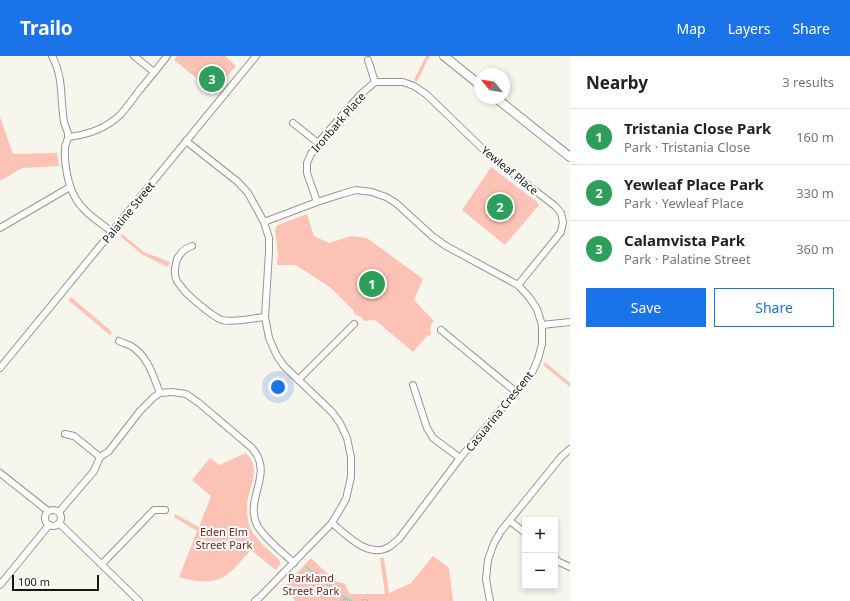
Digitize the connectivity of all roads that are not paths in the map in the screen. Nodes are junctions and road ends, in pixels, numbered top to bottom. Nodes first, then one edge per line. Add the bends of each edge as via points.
1 (52, 56) edge
2 (134, 56) edge
3 (167, 56) edge
4 (256, 56) edge
5 (444, 56) edge
6 (368, 60) dead end
7 (154, 72) junction
8 (474, 80) edge
9 (375, 82) junction
10 (504, 104) edge
11 (293, 123) dead end
12 (68, 136) junction
13 (186, 141) junction
14 (318, 143) junction
15 (570, 157) edge
16 (70, 187) junction
17 (317, 202) junction
18 (264, 222) junction
19 (0, 228) edge
20 (112, 232) junction
21 (192, 246) dead end
22 (518, 285) junction
23 (265, 317) junction
24 (570, 322) edge
25 (354, 324) dead end
26 (542, 325) junction
27 (441, 330) dead end
28 (119, 341) dead end
29 (0, 368) edge
30 (298, 380) junction
31 (413, 385) dead end
32 (516, 392) junction
33 (160, 393) junction
34 (65, 434) dead end
35 (570, 449) edge
36 (100, 457) junction
37 (460, 458) junction
38 (0, 473) edge
39 (165, 510) dead end
40 (48, 511) junction
41 (59, 512) junction
42 (510, 521) junction
43 (59, 523) junction
44 (332, 523) junction
45 (48, 525) junction
46 (522, 531) edge
47 (558, 561) edge
48 (294, 563) junction
49 (102, 564) junction
50 (570, 567) edge
51 (0, 585) edge
52 (139, 601) edge
53 (255, 601) edge
54 (490, 601) edge

1 - 12 street via 61,81 64,122
2 - 7 street
3 - 7 street
4 - 13 street, Palatine Street
5 - 8 main road
6 - 9 street
7 - 12 street via 122,113 112,121 95,131
9 - 14 street, Ironbark Place via 360,95
9 - 22 street, Yewleaf Place via 403,82 427,95 489,155 555,206 561,214 563,222 560,232
10 - 15 main road
11 - 14 street
12 - 16 street via 65,163
13 - 18 street via 238,182 248,193
13 - 20 street, Palatine Street
14 - 17 street, Ironbark Place via 311,154 307,173
16 - 19 street
16 - 20 street via 82,208
17 - 18 street, Casuarina Crescent
17 - 22 street, Casuarina Crescent via 356,190 386,196 446,246
18 - 23 street via 270,252
20 - 29 street, Palatine Street
21 - 23 street via 185,248 175,266 174,274 186,292 221,320
22 - 26 street, Casuarina Crescent via 537,309
23 - 30 street via 269,338 278,356
24 - 26 street
25 - 30 street
26 - 32 street, Casuarina Crescent via 542,344 538,359 532,373
27 - 32 street
28 - 33 street via 131,346 144,357
30 - 44 street via 332,412 347,438 351,457 351,477 346,499
31 - 37 street via 427,428 433,438
32 - 37 street, Casuarina Crescent
33 - 36 street via 140,411 109,451
33 - 48 street via 186,394 256,453 261,464 254,504 256,524 261,532
34 - 36 street via 74,436
35 - 42 street
36 - 41 street via 94,471
37 - 44 street, Casuarina Crescent via 399,539 389,547 381,550 361,547
38 - 40 street
39 - 49 street via 154,510
40 - 41 street via 54,509
40 - 45 street via 45,519
41 - 43 street via 62,518
42 - 46 street
42 - 54 street via 494,543 488,560 486,579
43 - 45 street via 56,526
43 - 49 street
44 - 48 street
45 - 51 street
47 - 50 street
48 - 53 street
49 - 52 street

